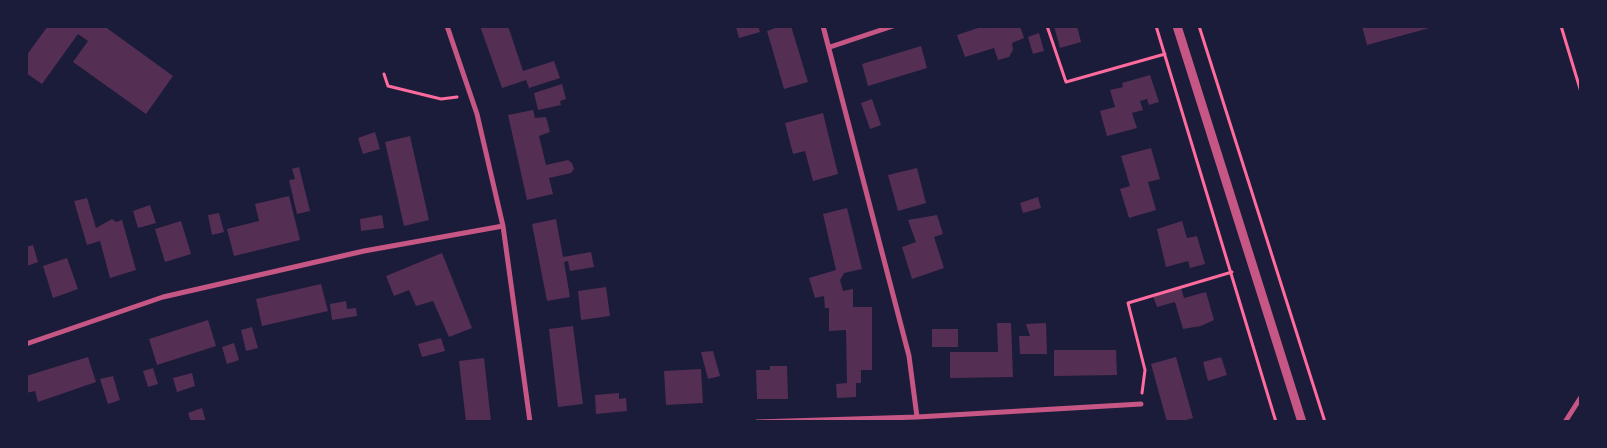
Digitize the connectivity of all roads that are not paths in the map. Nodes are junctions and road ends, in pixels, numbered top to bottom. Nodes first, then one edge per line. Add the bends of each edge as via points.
1 (447, 26) edge
2 (823, 26) edge
3 (893, 26) edge
4 (1177, 26) edge
5 (830, 47) junction
6 (503, 226) junction
7 (26, 344) edge
8 (1581, 397) edge
9 (1141, 404) road end
10 (917, 417) junction
11 (530, 422) edge
12 (757, 422) edge
13 (1302, 422) edge
14 (1565, 422) edge

1 - 6 street via 470,95
2 - 5 street
3 - 5 street
4 - 13 street
5 - 10 street via 909,356
6 - 7 street via 364,251 162,297
6 - 11 street
8 - 14 street
9 - 10 street
10 - 12 street

